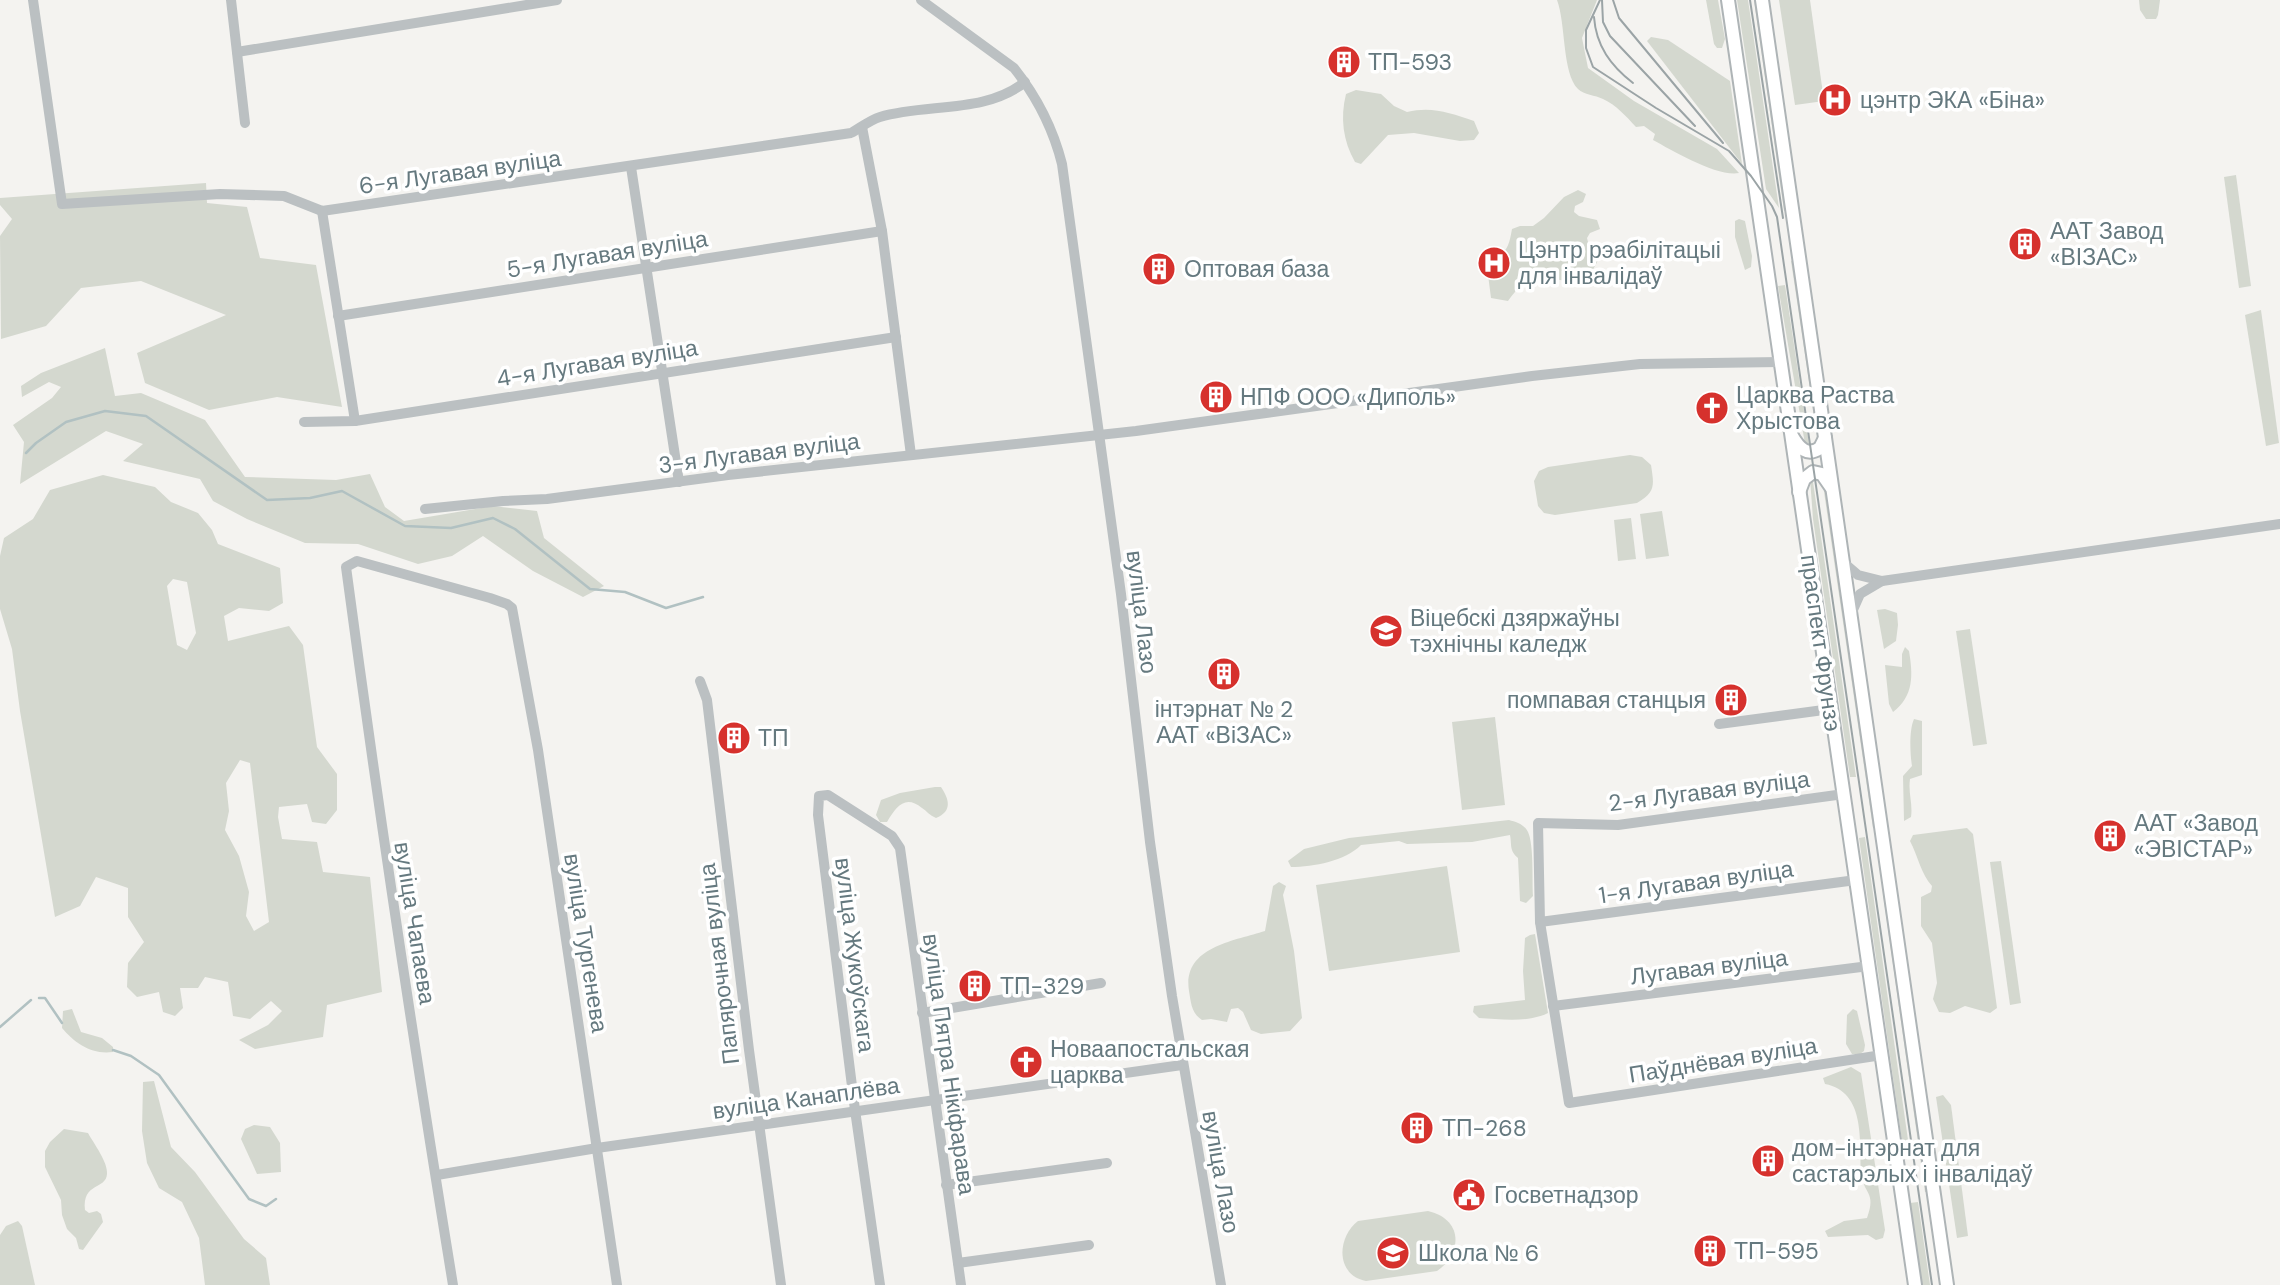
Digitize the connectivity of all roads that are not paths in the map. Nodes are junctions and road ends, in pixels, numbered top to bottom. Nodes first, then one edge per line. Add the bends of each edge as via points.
1 (33, 0) edge
2 (231, 0) edge
3 (557, 0) edge
4 (921, 0) edge
5 (1728, 0) edge
6 (1762, 0) edge
7 (237, 52) junction
8 (1025, 82) junction
9 (245, 123) dead end
10 (862, 127) junction
11 (631, 167) junction
12 (322, 211) junction
13 (882, 231) junction
14 (646, 267) junction
15 (338, 316) junction
16 (896, 337) junction
17 (1780, 362) junction
18 (663, 372) junction
19 (355, 421) junction
20 (303, 422) dead end
21 (1790, 433) junction
22 (1098, 435) junction
23 (1825, 438) junction
24 (911, 454) junction
25 (679, 482) junction
26 (1833, 490) junction
27 (1798, 492) junction
28 (425, 509) dead end
29 (2280, 524) edge
30 (1844, 563) junction
31 (346, 567) joint
32 (1882, 581) junction
33 (1852, 612) junction
34 (700, 681) dead end
35 (1831, 709) junction
36 (1719, 724) dead end
37 (1843, 794) junction
38 (819, 796) joint
39 (1856, 880) junction
40 (1540, 922) junction
41 (1869, 966) junction
42 (1101, 983) dead end
43 (1553, 1006) junction
44 (922, 1013) junction
45 (1882, 1055) junction
46 (1182, 1065) junction
47 (934, 1100) junction
48 (855, 1110) junction
49 (758, 1125) junction
50 (597, 1148) junction
51 (1107, 1163) dead end
52 (437, 1175) junction
53 (946, 1185) junction
54 (1088, 1245) dead end
55 (958, 1263) junction
56 (453, 1285) edge
57 (617, 1285) edge
58 (781, 1285) edge
59 (880, 1285) edge
60 (961, 1285) edge
61 (1221, 1285) edge
62 (1915, 1285) edge
63 (1947, 1285) edge

1 - 12 street, 6-я Лугавая вуліца via 62,204 220,194 284,196
2 - 7 street
3 - 7 street
4 - 8 street, вуліца Лазо via 994,52
5 - 17 main road, праспект Фрунзэ
6 - 23 main road, праспект Фрунзэ
7 - 9 street
8 - 10 street, 6-я Лугавая вуліца via 1011,93 991,99 878,117
8 - 22 street, вуліца Лазо via 1048,122 1062,164
10 - 11 street, 6-я Лугавая вуліца via 851,133
10 - 13 street
11 - 12 street, 6-я Лугавая вуліца
11 - 14 street
12 - 15 street
13 - 14 street, 5-я Лугавая вуліца
13 - 16 street
14 - 15 street, 5-я Лугавая вуліца
14 - 18 street
15 - 19 street
16 - 18 street, 4-я Лугавая вуліца
16 - 24 street
17 - 21 main road, праспект Фрунзэ
17 - 22 street, 3-я Лугавая вуліца via 1640,365 1572,372
18 - 19 street, 4-я Лугавая вуліца
18 - 25 street
19 - 20 street, 4-я Лугавая вуліца
21 - 23 main road via 1805,451 1817,451
21 - 27 main road, праспект Фрунзэ
22 - 24 street, 3-я Лугавая вуліца
22 - 46 street, вуліца Лазо
23 - 26 main road, праспект Фрунзэ
24 - 25 street, 3-я Лугавая вуліца
25 - 28 street, 3-я Лугавая вуліца
26 - 27 main road via 1816,472 1804,479
26 - 30 main road, праспект Фрунзэ
27 - 35 main road, праспект Фрунзэ
29 - 32 street
30 - 32 street via 1858,575
30 - 33 main road, праспект Фрунзэ
31 - 50 street, вуліца Тургенева via 357,561 512,608 538,750
31 - 52 street, вуліца Чапаева via 392,905
32 - 33 street via 1860,594
33 - 63 main road, праспект Фрунзэ
34 - 49 street, Папярочная вуліца via 707,700
35 - 36 street
35 - 37 main road, праспект Фрунзэ
37 - 39 main road, праспект Фрунзэ
37 - 40 street, 2-я Лугавая вуліца via 1618,825 1538,822
38 - 44 street, вуліца Пятра Нікіфарава via 828,795 892,836 900,848
38 - 48 street, вуліца Жукоўскага
39 - 40 street, 1-я Лугавая вуліца
39 - 41 main road, праспект Фрунзэ
40 - 43 street
41 - 43 street, Лугавая вуліца
41 - 45 main road, праспект Фрунзэ
42 - 44 street
43 - 45 street, Паўднёвая вуліца via 1569,1103
44 - 47 street, вуліца Пятра Нікіфарава
45 - 62 main road, праспект Фрунзэ
46 - 47 street, вуліца Канаплёва
46 - 61 street, вуліца Лазо
47 - 48 street, вуліца Канаплёва
47 - 53 street, вуліца Пятра Нікіфарава
48 - 49 street, вуліца Канаплёва
48 - 59 street, вуліца Жукоўскага
49 - 50 street, вуліца Канаплёва
49 - 58 street, Папярочная вуліца
50 - 52 street, вуліца Канаплёва
50 - 57 street, вуліца Тургенева
51 - 53 street
52 - 56 street, вуліца Чапаева
53 - 55 street, вуліца Пятра Нікіфарава
54 - 55 street
55 - 60 street, вуліца Пятра Нікіфарава

